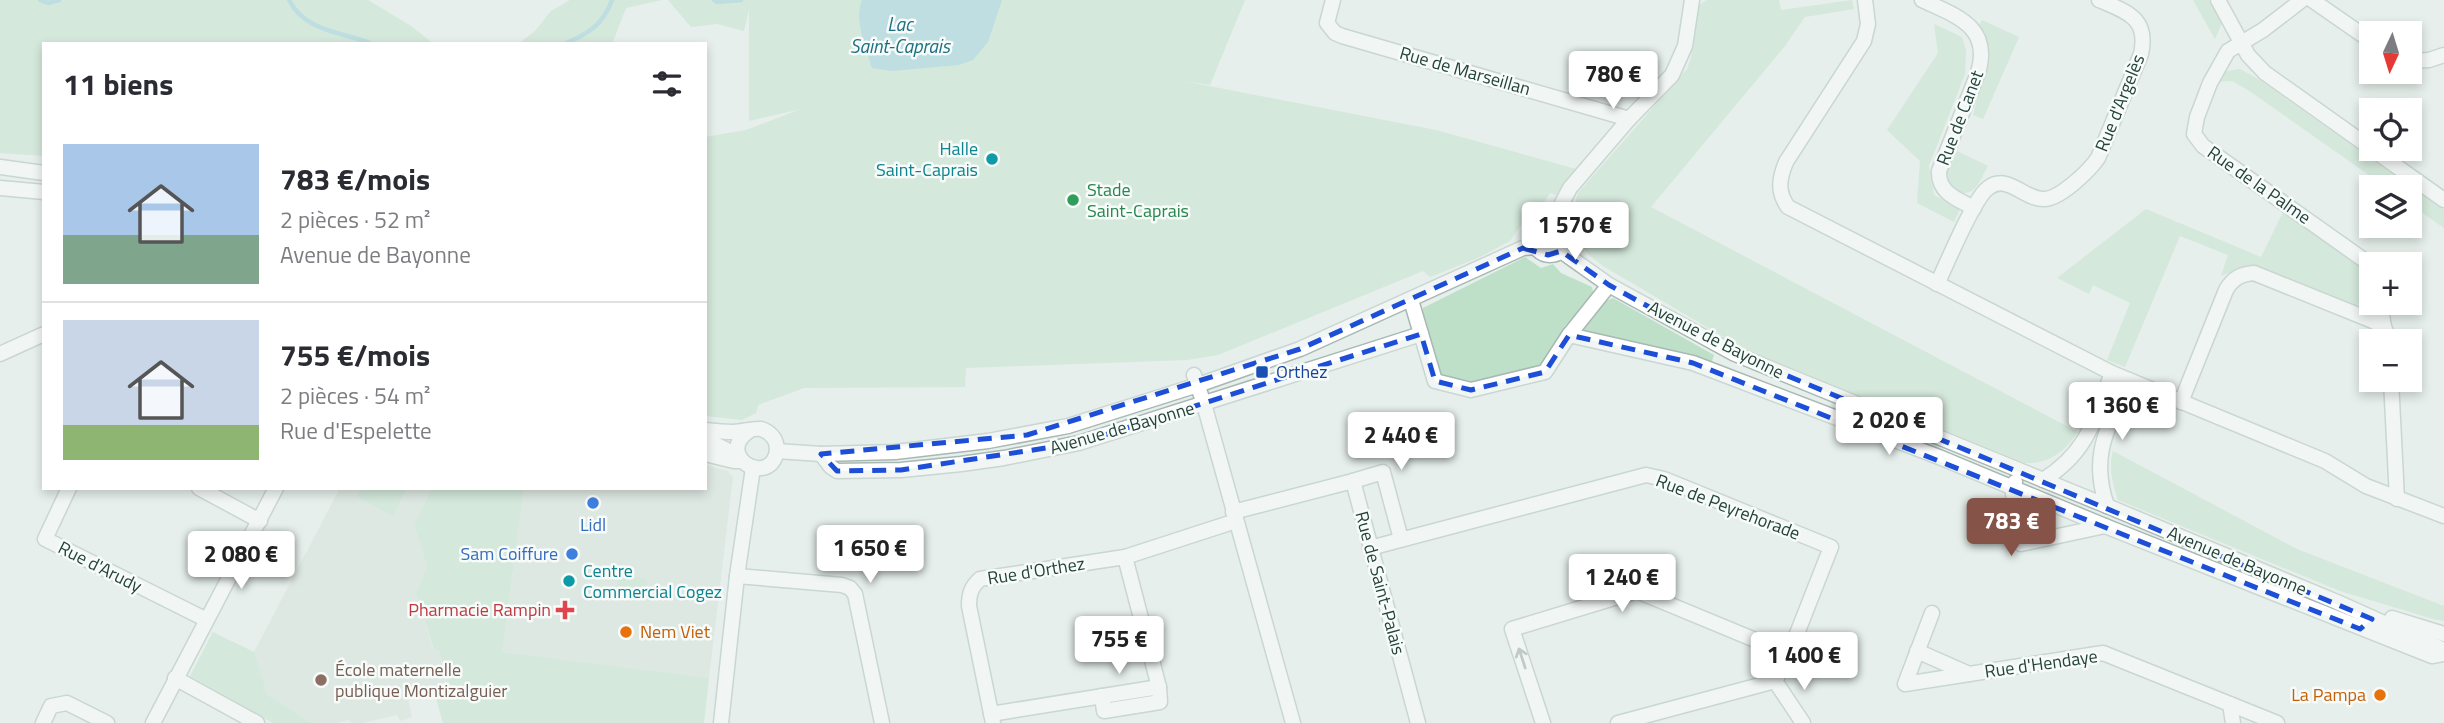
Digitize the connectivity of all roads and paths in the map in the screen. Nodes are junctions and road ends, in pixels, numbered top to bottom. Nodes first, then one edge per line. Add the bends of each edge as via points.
1 (1333, 0) edge
2 (1692, 0) edge
3 (1864, 0) edge
4 (1922, 0) edge
5 (2099, 0) edge
6 (2218, 0) edge
7 (2302, 0) edge
8 (2312, 0) edge
9 (2359, 33) edge
10 (2240, 42) junction
11 (2444, 55) edge
12 (2422, 60) edge
13 (1629, 119) junction
14 (0, 167) edge
15 (42, 173) edge
16 (0, 188) edge
17 (42, 191) edge
18 (2444, 200) edge
19 (1974, 208) junction
20 (1559, 224) junction
21 (1536, 247) junction
22 (1561, 251) junction
23 (2359, 256) edge
24 (1937, 284) junction
25 (1609, 285) junction
26 (1412, 300) junction
27 (2381, 329) edge
28 (1422, 334) junction
29 (42, 335) edge
30 (1569, 335) junction
31 (1, 353) edge
32 (2112, 373) junction
33 (1196, 380) junction
34 (2129, 380) junction
35 (2392, 392) edge
36 (2182, 402) junction
37 (1204, 404) junction
38 (707, 430) edge
39 (749, 431) junction
40 (707, 440) edge
41 (777, 451) junction
42 (707, 454) edge
43 (821, 454) junction
44 (744, 462) junction
45 (2020, 471) junction
46 (2043, 480) junction
47 (1353, 481) junction
48 (2012, 487) junction
49 (68, 490) edge
50 (203, 490) edge
51 (274, 490) edge
52 (2397, 499) junction
53 (2107, 506) junction
54 (1235, 516) junction
55 (2444, 516) edge
56 (260, 520) junction
57 (2105, 526) junction
58 (1401, 539) junction
59 (1370, 548) junction
60 (1125, 558) junction
61 (737, 576) junction
62 (1932, 613) dead end
63 (205, 619) junction
64 (2370, 620) junction
65 (2444, 634) edge
66 (1917, 651) junction
67 (2444, 652) edge
68 (1789, 654) junction
69 (1969, 674) junction
70 (175, 678) junction
71 (1775, 681) junction
72 (2230, 704) junction
73 (1675, 716) edge
74 (992, 718) edge
75 (43, 723) edge
76 (107, 723) edge
77 (153, 723) edge
78 (257, 723) edge
79 (721, 723) edge
80 (882, 723) edge
81 (1293, 723) edge
82 (1418, 723) edge
83 (1544, 723) edge
84 (1618, 723) edge
85 (1803, 723) edge
86 (2233, 723) edge
87 (2277, 723) edge

1 - 13 street, Rue de Marseillan via 1328,23 1342,36
2 - 13 street via 1678,65
3 - 24 street via 1868,24 1864,41 1786,162 1780,178 1781,195 1795,211
4 - 19 street, Rue de Canet via 1966,21 1980,41 1978,73 1939,171 1944,191
5 - 19 street, Rue d'Argelès via 2134,18 2143,38 2141,54 2098,159 2051,198 2040,199 1996,184 1985,190
6 - 10 street
7 - 10 street, Rue de la Palme
8 - 9 street
10 - 18 street via 2276,82
10 - 23 street, Rue de la Palme via 2228,51 2210,83 2194,125 2196,139
11 - 12 street
13 - 20 street via 1570,188
14 - 15 street
16 - 17 street
19 - 24 street, Rue d'Argelès
20 - 21 street via 1541,224 1534,235
20 - 22 street via 1567,234
21 - 22 street via 1548,255
21 - 26 street, Avenue de Bayonne via 1523,248
22 - 25 street, Avenue de Bayonne
24 - 32 street
25 - 30 street
25 - 45 street, Avenue de Bayonne via 1735,354
26 - 28 street
26 - 33 street, Avenue de Bayonne via 1300,349
27 - 36 street via 2373,321 2254,273 2236,277 2226,290
28 - 30 street via 1436,381 1471,390 1545,372
28 - 37 street, Avenue de Bayonne
29 - 31 street
30 - 48 street, Avenue de Bayonne via 1693,363
32 - 34 street
32 - 46 street via 2086,439 2067,464
33 - 37 street
33 - 43 street, Avenue de Bayonne via 1069,426 1027,435 894,452
34 - 36 street
34 - 53 street via 2101,448 2100,477
35 - 52 street
36 - 52 street via 2325,461
37 - 43 street, Avenue de Bayonne via 1079,443 994,460 901,470 836,471
37 - 54 street
38 - 39 street
39 - 41 street via 767,432
39 - 44 street via 739,439 737,448
40 - 44 street
41 - 43 street, Avenue de Bayonne
41 - 44 street via 768,465
42 - 44 street
44 - 61 street
45 - 46 street, Avenue de Bayonne
45 - 48 street
46 - 53 street, Avenue de Bayonne
47 - 54 street
47 - 58 street via 1383,471
47 - 59 street, Rue de Saint-Palais
48 - 57 street, Avenue de Bayonne
48 - 57 street via 2021,544
49 - 63 street, Rue d'Arudy via 45,539
50 - 56 street
51 - 56 street
52 - 55 street
53 - 64 street, Avenue de Bayonne
54 - 60 street, Rue d'Orthez
54 - 81 street
56 - 63 street
57 - 64 street, Avenue de Bayonne
58 - 59 street, Rue de Peyrehorade
58 - 68 street, Rue de Peyrehorade via 1646,475 1664,479 1831,547
59 - 82 street, Rue de Saint-Palais
60 - 74 street, Rue d'Orthez via 980,579 973,585 969,606
60 - 74 street via 1159,687
61 - 79 street
61 - 80 street via 850,588
62 - 66 street, Rue d'Hendaye
63 - 70 street
64 - 65 street, Avenue de Bayonne
64 - 67 street, Avenue de Bayonne
66 - 69 street, Rue d'Hendaye
66 - 69 street, Rue d'Hendaye via 1905,684
68 - 71 street, Rue de Peyrehorade
83 -> 68 street via 1512,629 1637,592
69 - 72 street, Rue d'Hendaye via 2104,653
70 - 77 street
70 - 78 street
71 - 73 street
71 - 85 street
72 - 86 street
72 - 87 street, Rue d'Hendaye
73 - 84 street
75 - 76 street via 51,706 67,703

